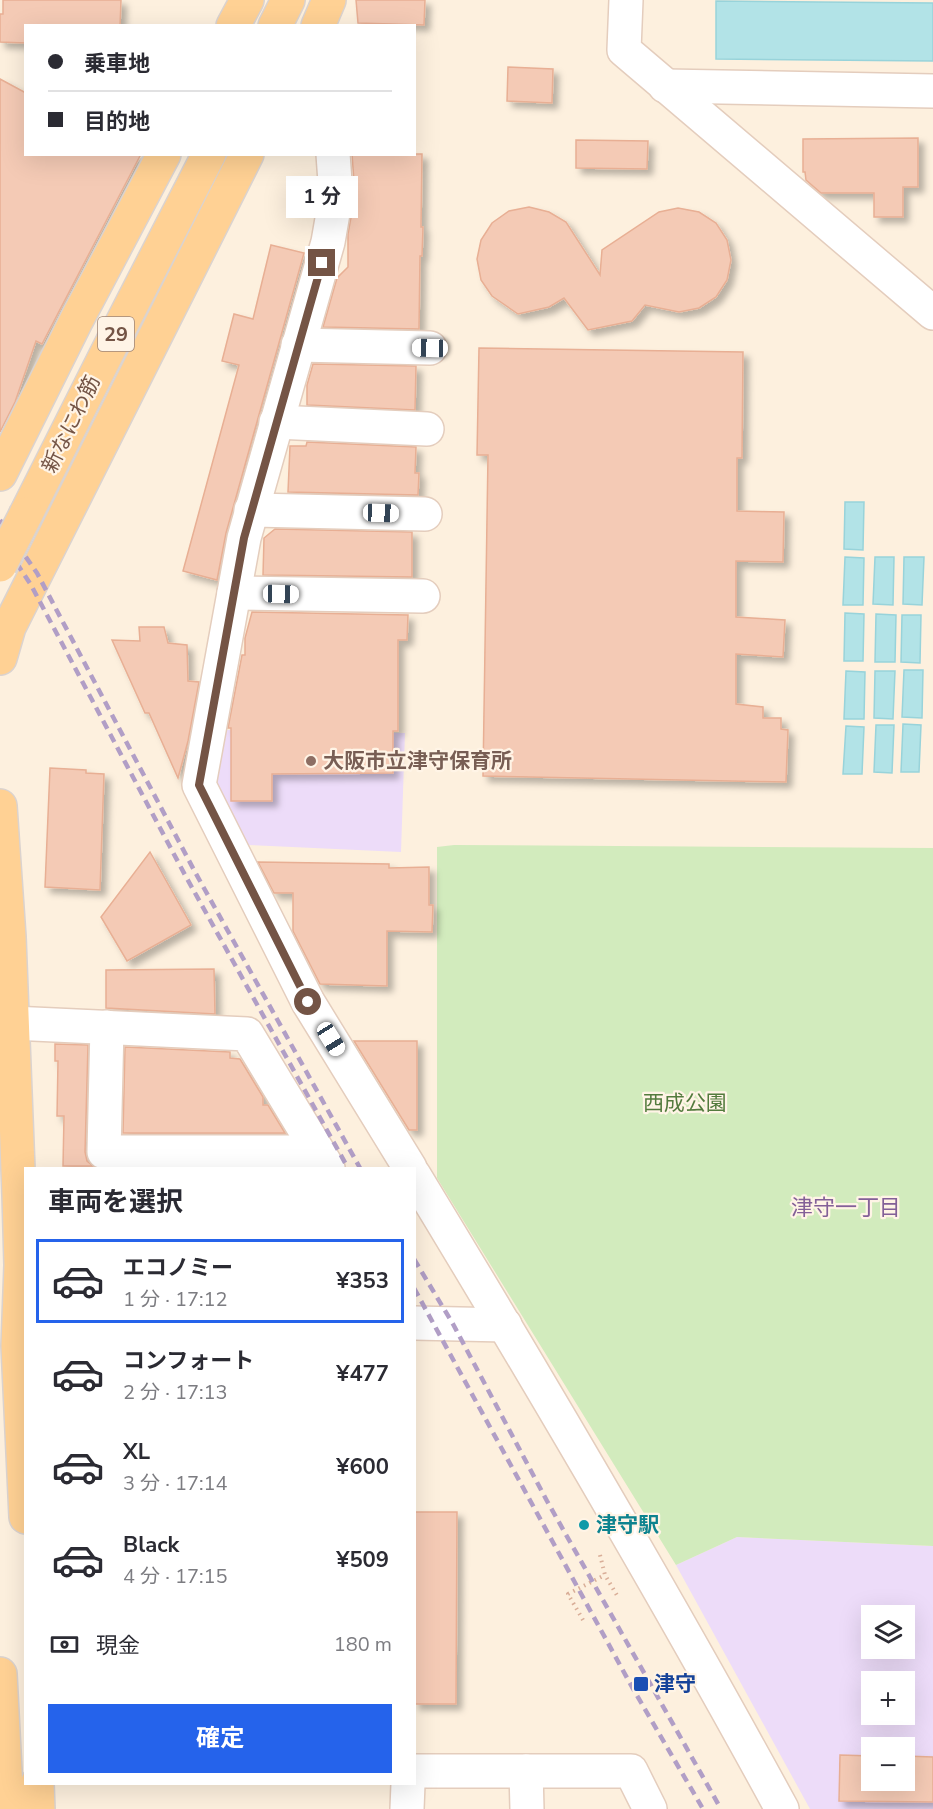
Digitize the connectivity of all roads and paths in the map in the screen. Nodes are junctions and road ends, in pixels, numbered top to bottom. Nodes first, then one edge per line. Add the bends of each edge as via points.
1 (246, 0) edge
2 (288, 0) edge
3 (329, 0) edge
4 (626, 0) edge
5 (234, 24) edge
6 (276, 24) edge
7 (319, 24) edge
8 (665, 86) junction
9 (933, 91) edge
10 (163, 156) edge
11 (208, 156) edge
12 (246, 156) edge
13 (333, 156) edge
14 (933, 313) edge
15 (298, 345) junction
16 (430, 348) dead end
17 (276, 422) junction
18 (427, 429) dead end
19 (0, 474) edge
20 (251, 510) junction
21 (425, 514) dead end
22 (0, 565) edge
23 (234, 593) junction
24 (423, 596) dead end
25 (0, 658) edge
26 (0, 806) edge
27 (12, 1023) junction
28 (107, 1027) junction
29 (323, 1160) edge
30 (409, 1167) edge
31 (416, 1178) edge
32 (416, 1323) edge
33 (505, 1325) junction
34 (13, 1326) edge
35 (24, 1488) edge
36 (600, 1555) dead end
37 (605, 1575) junction
38 (618, 1597) dead end
39 (583, 1620) dead end
40 (0, 1677) edge
41 (526, 1771) junction
42 (416, 1772) edge
43 (36, 1785) edge
44 (408, 1785) edge
45 (7, 1809) edge
46 (38, 1809) edge
47 (407, 1809) edge
48 (527, 1809) edge
49 (650, 1809) edge
50 (782, 1809) edge

1 - 5 main road
2 - 6 main road
3 - 7 main road
4 - 8 street via 624,50
8 - 9 street
8 - 14 street
10 - 19 main road
11 - 22 main road, 新なにわ筋 / 29, bridge
12 - 25 main road via 9,627
13 - 15 street via 336,196 328,242
15 - 16 street
15 - 17 street
17 - 18 street
17 - 20 street
20 - 21 street
20 - 23 street
23 - 24 street
23 - 30 street via 199,785 308,1002
26 - 27 main road
27 - 28 street
27 - 34 main road via 21,1265
28 - 29 street via 247,1034
28 - 29 street via 104,1152
31 - 33 street
32 - 33 street
33 - 50 street via 716,1687
34 - 35 main road
36 - 37 path
37 - 38 path
37 - 39 path via 568,1594
40 - 45 main road
41 - 42 street
41 - 48 street
41 - 49 street via 632,1771
43 - 46 main road
44 - 47 street

